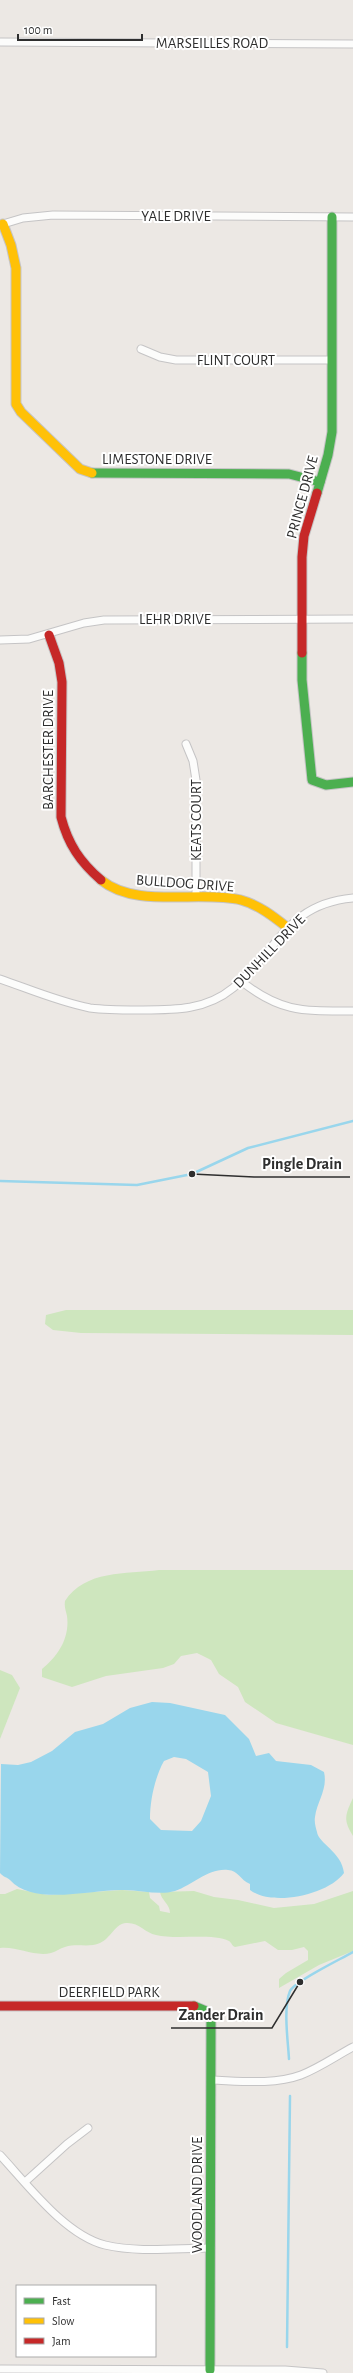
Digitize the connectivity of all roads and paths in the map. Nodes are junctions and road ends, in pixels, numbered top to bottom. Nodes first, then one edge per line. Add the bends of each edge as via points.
1 (0, 42) edge
2 (353, 44) edge
3 (332, 217) junction
4 (353, 217) edge
5 (2, 225) edge
6 (141, 349) dead end
7 (332, 360) junction
8 (320, 482) junction
9 (301, 619) junction
10 (353, 619) edge
11 (49, 635) junction
12 (0, 640) edge
13 (186, 744) dead end
14 (353, 782) edge
15 (82, 863) joint
16 (196, 897) junction
17 (353, 898) edge
18 (288, 928) junction
19 (0, 979) edge
20 (241, 981) junction
21 (353, 1011) edge
22 (0, 2006) edge
23 (211, 2020) joint
24 (353, 2047) edge
25 (212, 2080) junction
26 (88, 2128) dead end
27 (0, 2155) edge
28 (25, 2182) junction
29 (211, 2248) junction
30 (0, 2369) edge
31 (210, 2370) junction
32 (323, 2373) edge

1 - 2 street, MARSEILLES ROAD
3 - 4 street, YALE DRIVE
3 - 5 street, YALE DRIVE via 48,215 23,218
3 - 7 street, PRINCE DRIVE
5 - 8 street, LIMESTONE DRIVE via 11,245 16,268 18,408 80,469 88,473 278,473
6 - 7 street, FLINT COURT via 176,360
7 - 8 street, PRINCE DRIVE via 332,432
8 - 9 street, PRINCE DRIVE via 302,546
9 - 10 street, LEHR DRIVE
9 - 11 street, LEHR DRIVE via 104,620 84,623
9 - 14 street, PRINCE DRIVE via 303,691 310,775 314,783 323,785
11 - 12 street, LEHR DRIVE
11 - 15 street, BARCHESTER DRIVE via 59,663 62,682 62,817 68,840
13 - 16 street, KEATS COURT via 193,761 196,780
15 - 16 street, BULLDOG DRIVE via 96,877 127,893 141,896
16 - 18 street, BULLDOG DRIVE via 231,898 251,903
17 - 18 street, DUNHILL DRIVE via 322,904 300,916
18 - 20 street, DUNHILL DRIVE
19 - 20 street, DUNHILL DRIVE via 89,1007 128,1010 195,1008 221,997
20 - 21 street via 258,994 285,1007 305,1011
22 - 23 street, DEERFIELD PARK via 196,2006 205,2009
23 - 25 street, WOODLAND DRIVE
24 - 25 street via 291,2078
25 - 29 street, WOODLAND DRIVE
26 - 28 street
27 - 28 street
28 - 29 street via 63,2222 93,2241 129,2248
29 - 31 street, WOODLAND DRIVE
30 - 31 street
31 - 32 street

